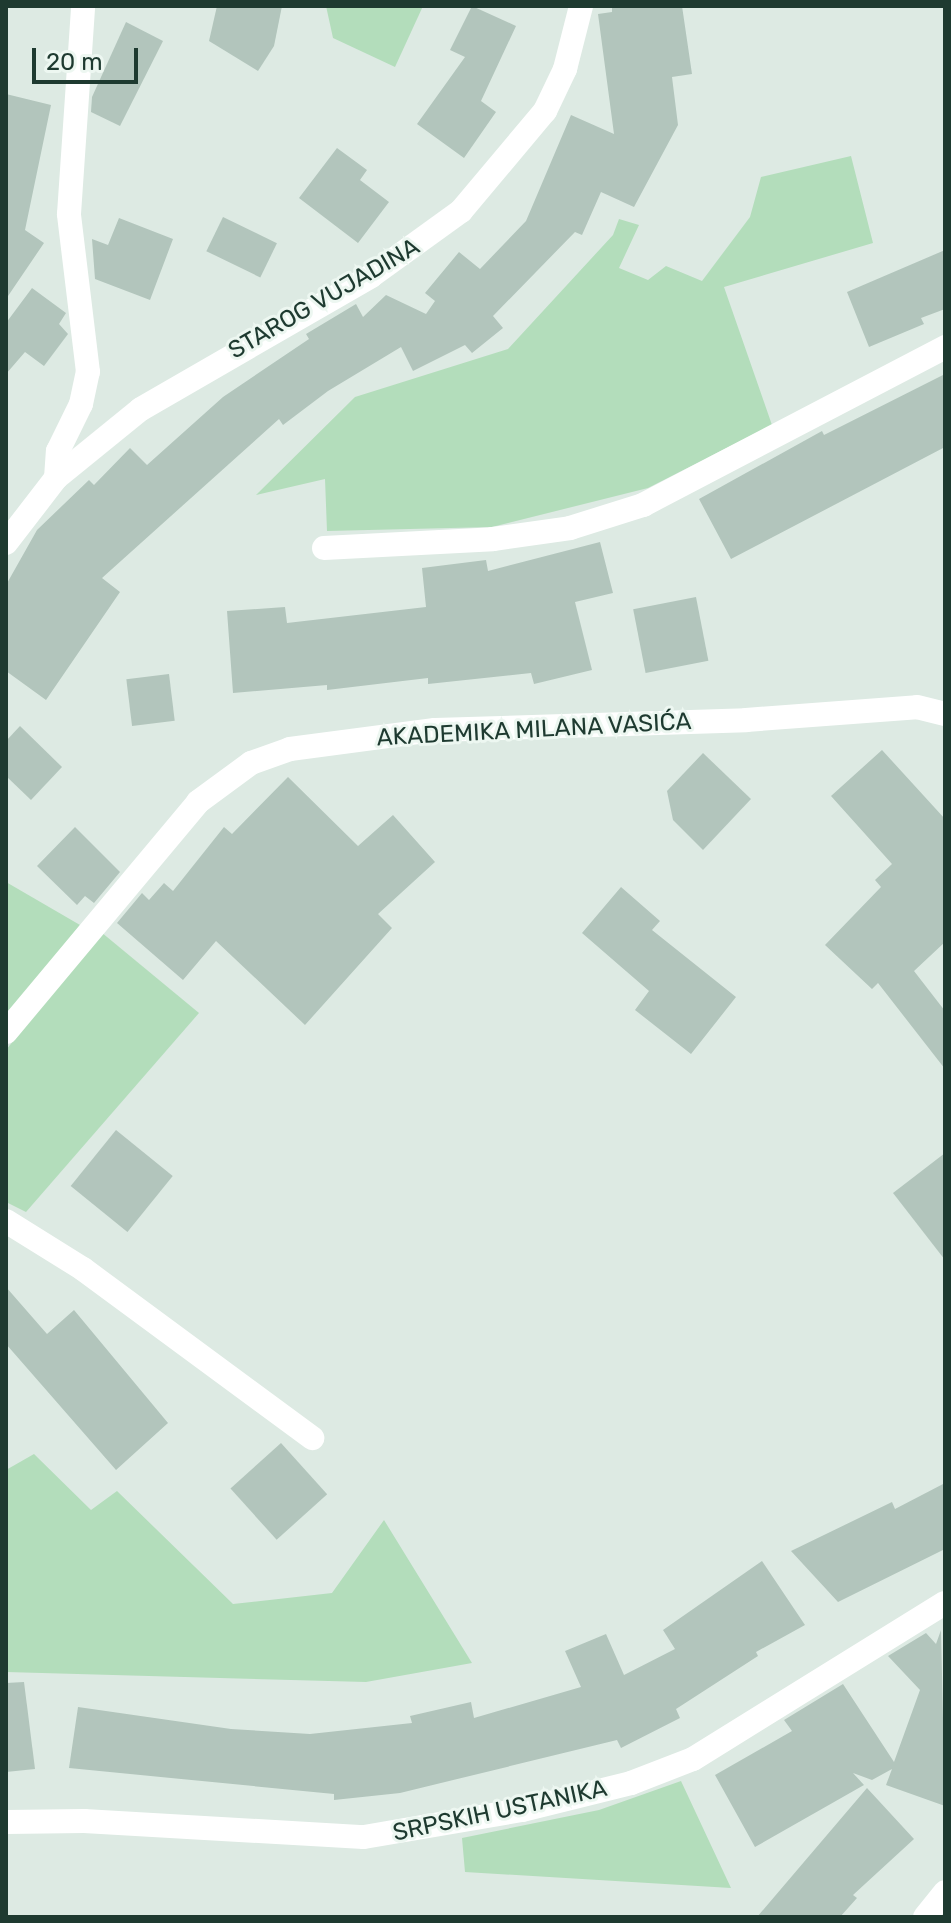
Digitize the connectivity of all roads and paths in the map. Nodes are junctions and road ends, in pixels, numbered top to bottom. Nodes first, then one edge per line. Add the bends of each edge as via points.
1 (83, 6) edge
2 (581, 6) edge
3 (945, 347) edge
4 (56, 478) junction
5 (6, 543) edge
6 (324, 548) dead end
7 (945, 714) edge
8 (6, 1032) edge
9 (6, 1221) edge
10 (312, 1438) dead end
11 (945, 1603) edge
12 (6, 1822) edge
13 (945, 1892) edge
14 (925, 1917) edge

1 - 4 street via 69,214 88,372 81,404 58,451
2 - 4 street, STAROG VUJADINA via 565,69 545,111 461,211 371,276 171,388
3 - 6 street via 643,505 570,528 493,539
4 - 5 street, STAROG VUJADINA
7 - 8 street, AKADEMIKA MILANA VASIĆA via 917,707 746,720 492,727 404,732 290,749 251,763 198,802
9 - 10 street via 83,1269
11 - 12 street, SRPSKIH USTANIKA via 693,1759 631,1783 509,1813 364,1837 84,1821
13 - 14 street

